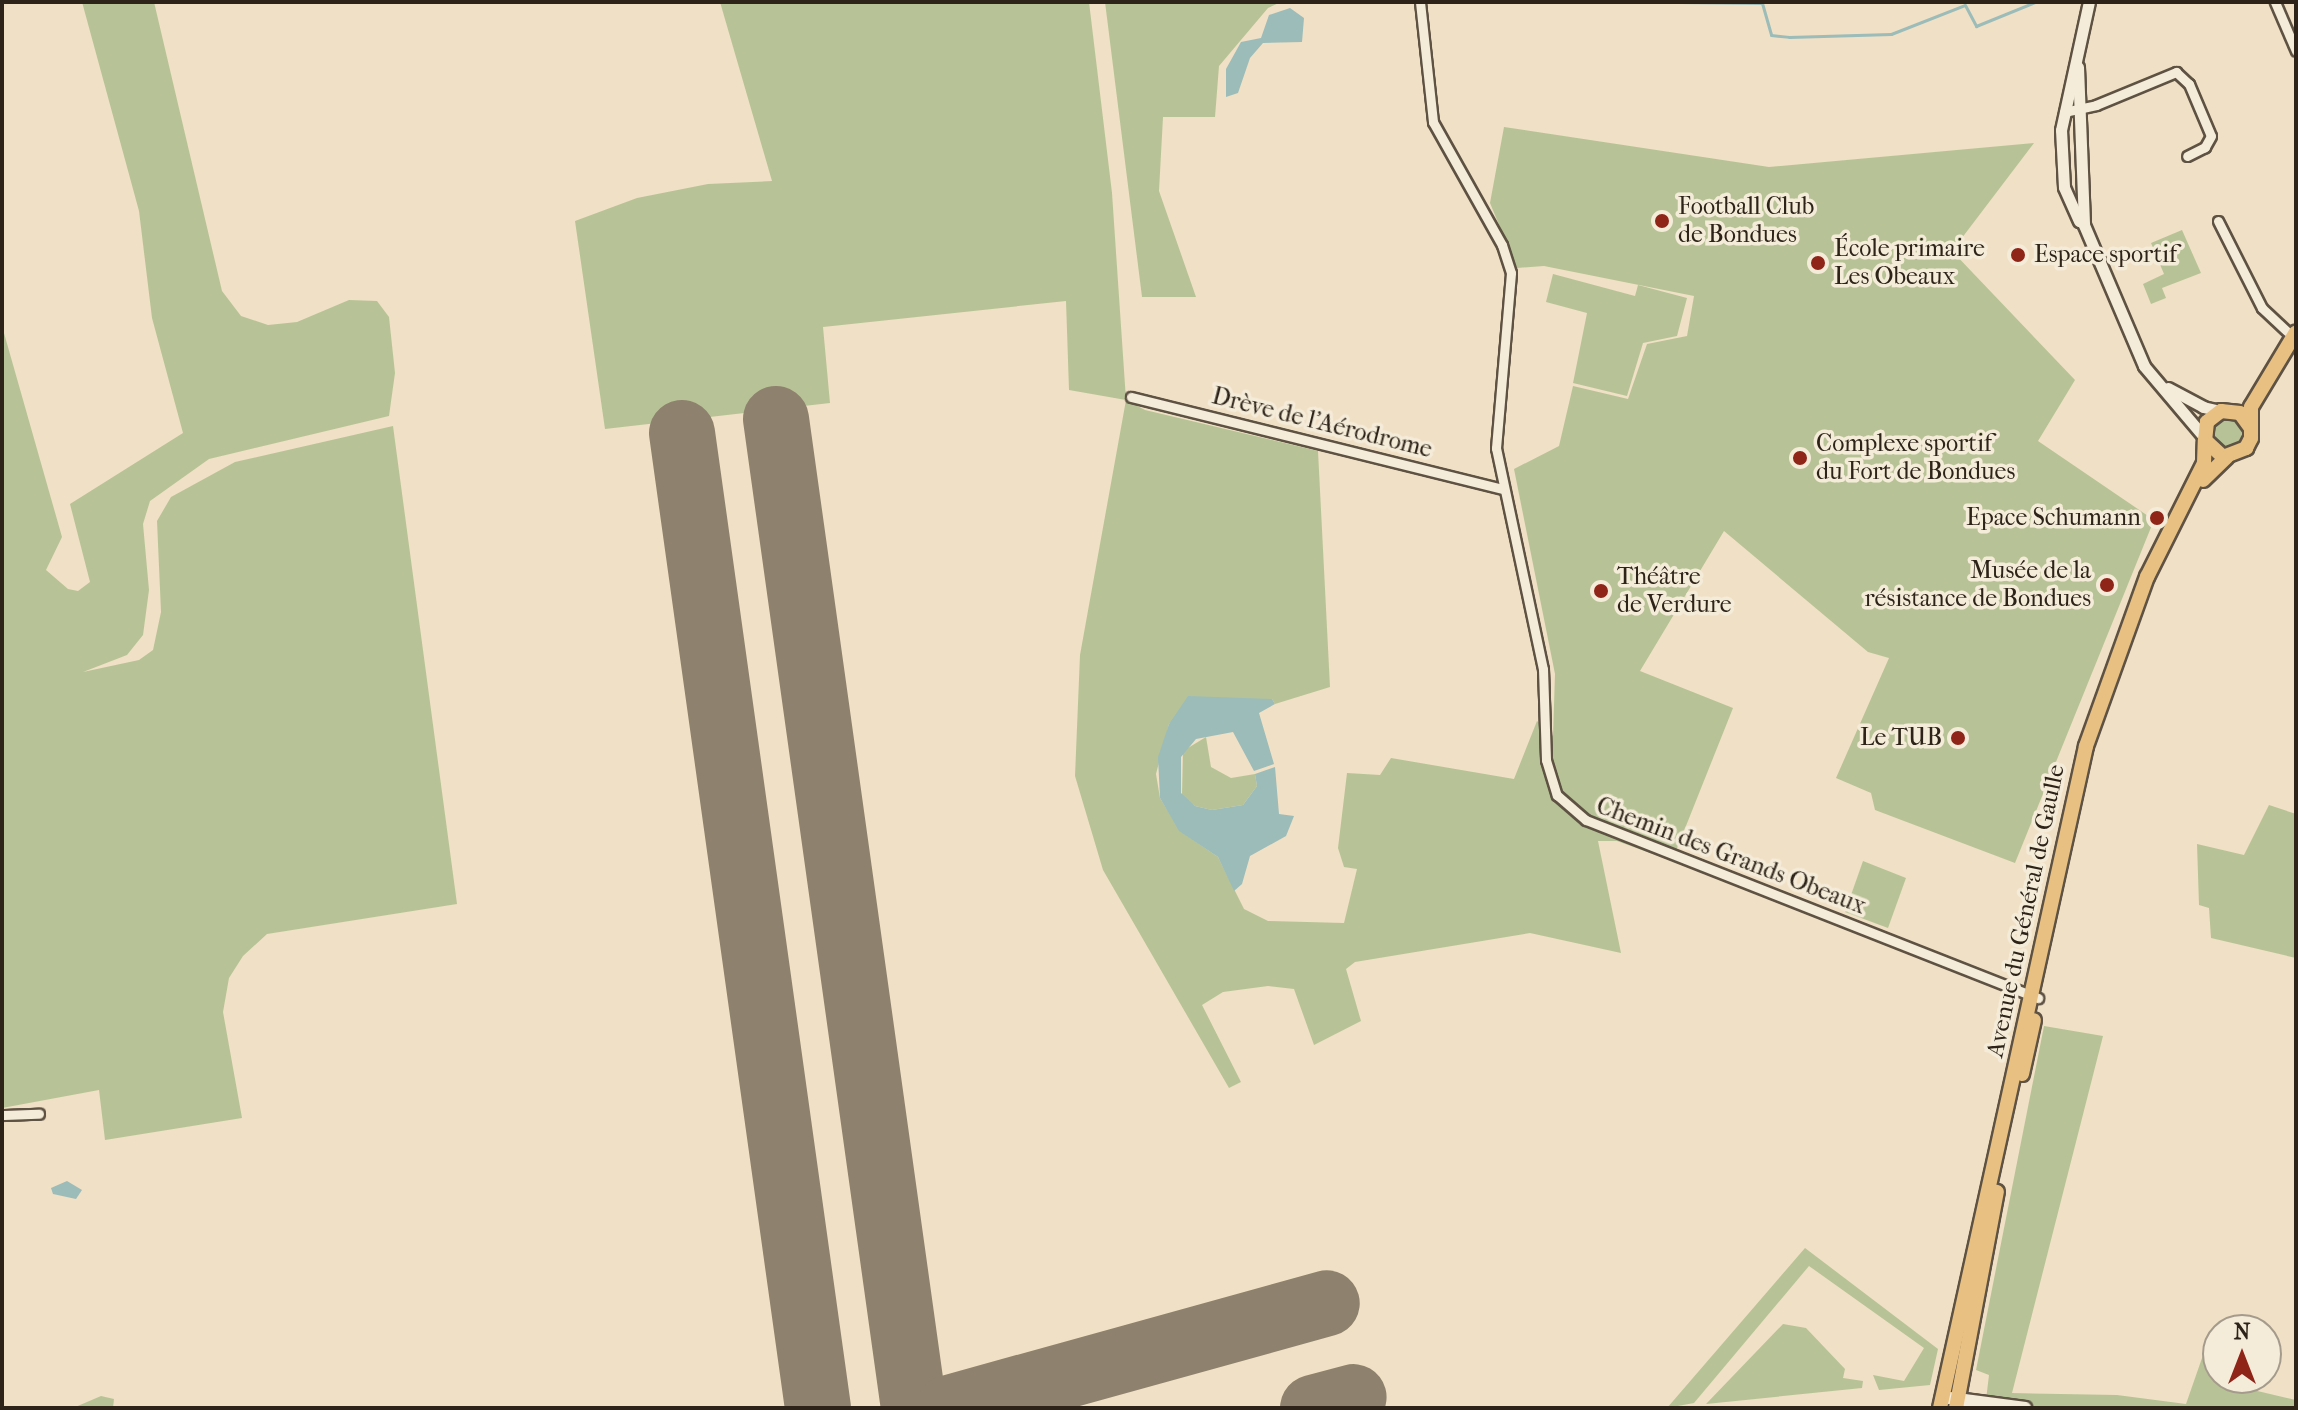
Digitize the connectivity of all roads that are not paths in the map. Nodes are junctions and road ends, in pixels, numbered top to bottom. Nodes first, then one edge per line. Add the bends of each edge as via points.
1 (1420, 2) edge
2 (2089, 2) edge
3 (2275, 2) edge
4 (2296, 51) edge
5 (2078, 67) junction
6 (2077, 109) junction
7 (2064, 112) junction
8 (2187, 156) dead end
9 (2218, 221) dead end
10 (2089, 238) junction
11 (2296, 317) edge
12 (2292, 332) edge
13 (2144, 366) junction
14 (1131, 397) dead end
15 (2225, 410) junction
16 (2250, 427) junction
17 (2204, 438) junction
18 (2227, 457) junction
19 (1502, 489) junction
20 (2034, 996) junction
21 (39, 1114) dead end
22 (2, 1115) edge
23 (1941, 1403) edge
24 (1957, 1405) edge
25 (2025, 1408) edge

1 - 19 street, Chemin des Grands Obeaux via 1433,122 1502,245 1511,273 1495,433
2 - 5 street
3 - 4 street
5 - 6 street
5 - 7 street
6 - 7 street
6 - 8 street via 2169,73 2184,75 2211,136 2205,147
6 - 10 street via 2081,211
7 - 10 street via 2064,187
9 - 12 street via 2262,308
10 - 13 street
11 - 12 main road
12 - 15 main road via 2242,401
12 - 16 main road via 2253,402
13 - 15 street via 2180,396
13 - 17 street
14 - 19 street, Drève de l'Aérodrome
15 - 16 main road via 2243,415
15 - 17 main road via 2207,422
16 - 18 main road via 2246,448
17 - 18 main road via 2213,452
17 - 20 main road, Avenue du Général de Gaulle via 2204,463 2147,577 2094,718
18 - 20 main road, Avenue du Général de Gaulle via 2210,469 2188,506 2115,678 2079,802
19 - 20 street, Chemin des Grands Obeaux via 1543,669 1547,769 1568,810
20 - 23 main road, Avenue du Général de Gaulle
20 - 24 main road, Avenue du Général de Gaulle
21 - 22 street
23 - 24 main road
24 - 25 main road

